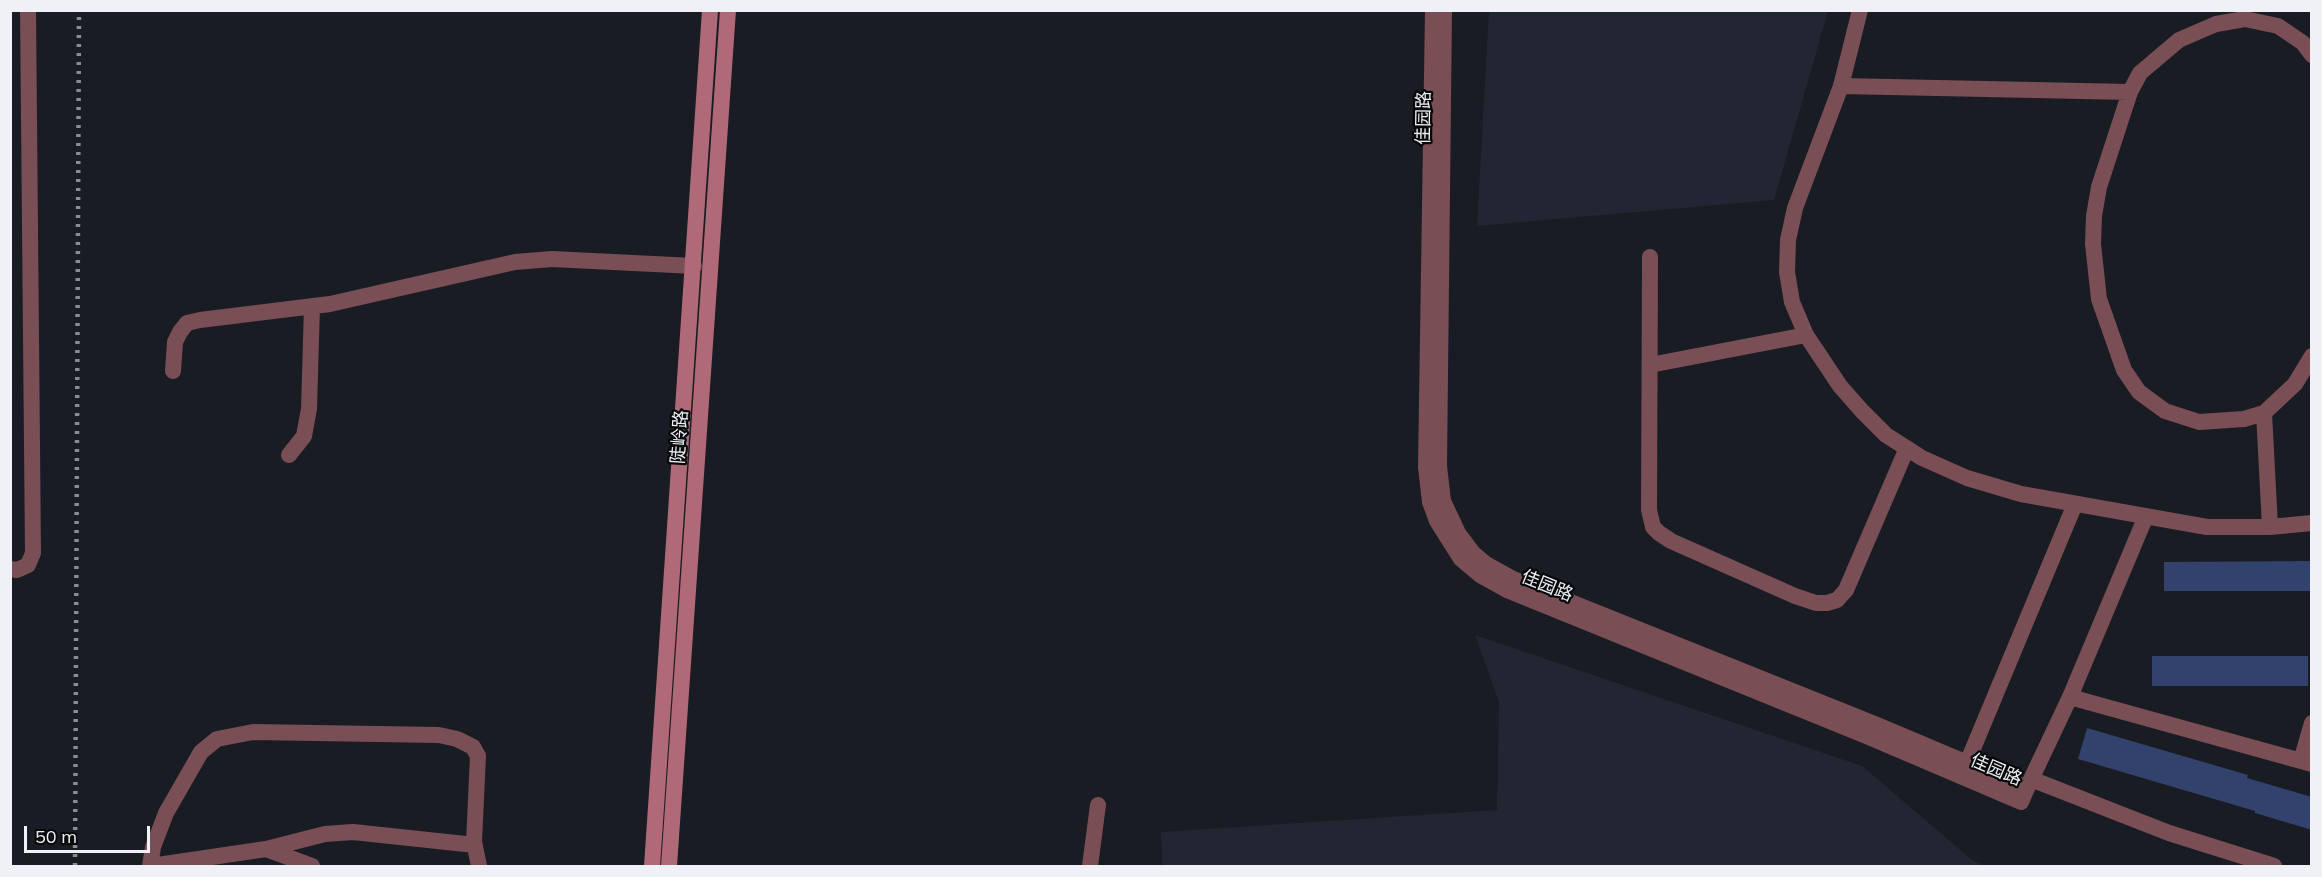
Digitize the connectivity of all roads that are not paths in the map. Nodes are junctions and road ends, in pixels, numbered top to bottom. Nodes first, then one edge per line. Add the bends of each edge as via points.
1 (28, 10) edge
2 (710, 10) edge
3 (728, 10) edge
4 (1433, 10) edge
5 (1444, 10) edge
6 (1860, 10) edge
7 (2312, 56) edge
8 (1841, 86) junction
9 (2130, 92) junction
10 (1650, 257) dead end
11 (694, 266) junction
12 (312, 306) junction
13 (1806, 335) junction
14 (2312, 356) edge
15 (1650, 365) junction
16 (173, 371) dead end
17 (2264, 413) junction
18 (1907, 448) junction
19 (289, 455) dead end
20 (2075, 504) junction
21 (2146, 516) junction
22 (2312, 523) edge
23 (2270, 527) junction
24 (10, 569) edge
25 (2070, 697) junction
26 (2312, 723) edge
27 (2306, 763) edge
28 (1965, 770) junction
29 (2029, 783) junction
30 (1098, 805) dead end
31 (475, 845) junction
32 (266, 849) junction
33 (150, 867) edge
34 (312, 867) edge
35 (479, 867) edge
36 (652, 867) edge
37 (669, 867) edge
38 (1090, 867) edge
39 (2274, 867) edge

1 - 24 street via 33,553 28,565
2 - 11 main road, 陡岭路
3 - 37 main road, 陡岭路
4 - 28 street, 佳园路 via 1426,467 1430,502 1437,521 1461,559 1507,590
5 - 28 street, 佳园路 via 1439,466 1443,501 1458,533 1486,564 1513,579
6 - 8 street
7 - 9 street via 2303,44 2278,26 2245,19 2216,24 2179,40 2140,74
8 - 9 street
8 - 13 street via 1796,207 1788,240 1787,272 1792,302
9 - 17 street via 2099,187 2093,244 2099,299 2124,370 2139,392 2165,411 2199,422 2244,419
10 - 15 street
11 - 12 street via 552,259 515,262
11 - 36 main road, 陡岭路
12 - 16 street via 187,323 175,342
12 - 19 street via 309,409 304,436
13 - 15 street
13 - 18 street via 1862,411 1886,435
14 - 17 street via 2295,384
15 - 18 street via 1649,510 1653,527 1671,541 1816,603 1837,600 1846,590
17 - 23 street
18 - 20 street via 1967,478
20 - 21 street
20 - 28 street
21 - 23 street via 2207,527
21 - 25 street
22 - 23 street
25 - 27 street
25 - 29 street
26 - 27 street
28 - 29 street, 佳园路 via 2021,802
29 - 39 street
30 - 38 street
31 - 32 street via 353,832 325,834
31 - 33 street via 478,756 473,747 439,735 253,732 218,739 201,752 166,813
31 - 35 street
32 - 33 street
32 - 34 street

